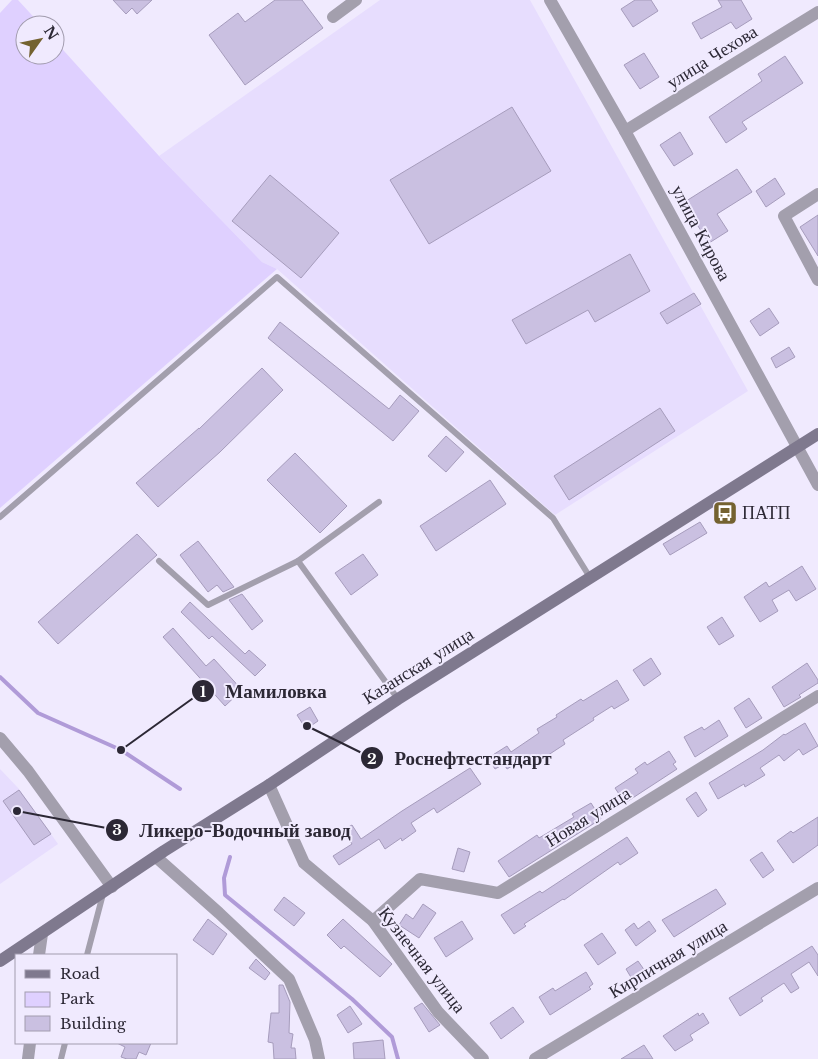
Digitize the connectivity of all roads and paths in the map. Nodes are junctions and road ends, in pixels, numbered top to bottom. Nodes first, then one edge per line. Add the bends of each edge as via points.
1 (356, 0) edge
2 (550, 0) edge
3 (818, 12) edge
4 (333, 17) dead end
5 (625, 131) junction
6 (818, 194) edge
7 (818, 280) edge
8 (818, 434) edge
9 (797, 447) junction
10 (818, 485) edge
11 (379, 502) dead end
12 (0, 516) edge
13 (298, 560) junction
14 (159, 561) dead end
15 (591, 579) junction
16 (818, 696) edge
17 (398, 699) junction
18 (0, 738) edge
19 (268, 785) junction
20 (156, 857) junction
21 (818, 888) edge
22 (108, 890) junction
23 (373, 921) junction
24 (42, 934) junction
25 (39, 954) edge
26 (87, 954) edge
27 (0, 961) edge
28 (30, 1044) edge
29 (65, 1044) edge
30 (28, 1059) edge
31 (61, 1059) edge
32 (319, 1059) edge
33 (483, 1059) edge
34 (535, 1059) edge

1 - 4 street
2 - 5 street, улица Кирова
3 - 5 street, улица Чехова
5 - 9 street, улица Кирова
6 - 7 street via 784,216
8 - 9 street, Казанская улица
9 - 10 street, улица Кирова
9 - 15 street, Казанская улица
11 - 13 lane
12 - 15 lane via 277,277 553,518
13 - 14 lane via 208,605
13 - 17 lane
15 - 17 street, Казанская улица
16 - 23 street, Новая улица via 498,893 420,879
17 - 19 street, Казанская улица
18 - 22 street via 28,771
19 - 20 street, Казанская улица
19 - 23 street, Кузнечная улица via 304,863
20 - 22 street, Казанская улица
20 - 32 street via 289,979 315,1040
21 - 34 street, Кирпичная улица
22 - 24 street, Казанская улица
22 - 26 lane
23 - 33 street, Кузнечная улица via 438,1012
24 - 25 street
24 - 27 street, Казанская улица
28 - 30 street
29 - 31 lane

